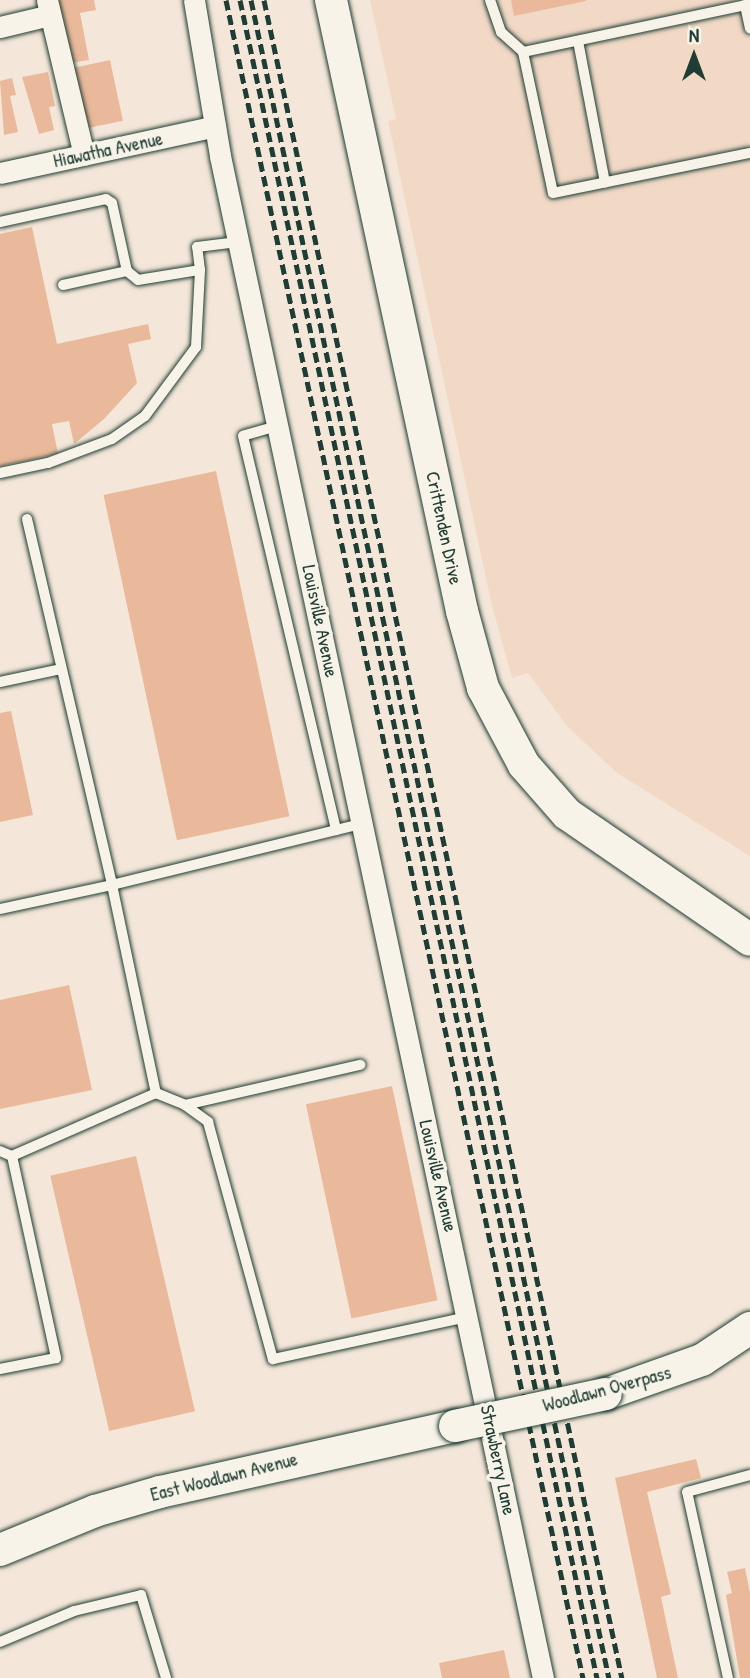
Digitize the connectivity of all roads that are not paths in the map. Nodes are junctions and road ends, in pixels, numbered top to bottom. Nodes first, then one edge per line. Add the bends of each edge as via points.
1 (194, 0) edge
2 (331, 0) edge
3 (490, 0) edge
4 (747, 5) edge
5 (49, 7) edge
6 (0, 27) edge
7 (750, 28) edge
8 (578, 41) junction
9 (523, 52) junction
10 (215, 127) junction
11 (750, 153) edge
12 (84, 155) junction
13 (0, 173) edge
14 (606, 182) junction
15 (0, 222) edge
16 (238, 242) junction
17 (200, 270) junction
18 (127, 271) junction
19 (63, 285) dead end
20 (277, 426) junction
21 (0, 473) edge
22 (27, 519) dead end
23 (61, 669) junction
24 (0, 682) edge
25 (364, 823) junction
26 (336, 830) junction
27 (112, 885) junction
28 (0, 909) edge
29 (750, 940) edge
30 (360, 1065) dead end
31 (156, 1093) junction
32 (185, 1105) junction
33 (0, 1151) edge
34 (12, 1156) junction
35 (453, 1241) joint
36 (468, 1317) junction
37 (750, 1328) edge
38 (0, 1369) edge
39 (455, 1426) joint
40 (750, 1475) edge
41 (0, 1550) edge
42 (0, 1642) edge
43 (166, 1678) edge
44 (543, 1678) edge
45 (728, 1678) edge

1 - 10 street, Louisville Avenue
2 - 29 main road, Crittenden Drive via 462,611 483,688 524,765 566,814
3 - 9 lane via 500,32
4 - 7 lane
4 - 8 lane
5 - 6 street
5 - 12 street
8 - 9 lane
8 - 14 lane
9 - 14 lane via 553,193
10 - 12 street, Hiawatha Avenue
10 - 16 street, Louisville Avenue
11 - 14 lane
12 - 13 street, Hiawatha Avenue
15 - 18 lane via 106,199 112,203
16 - 17 lane via 197,247
16 - 20 street, Louisville Avenue
17 - 18 lane via 138,280
17 - 21 lane via 196,347 145,416 112,439 48,463
18 - 19 lane
20 - 25 street, Louisville Avenue
20 - 26 lane via 243,436
22 - 23 lane
23 - 24 lane
23 - 27 lane
25 - 26 lane
25 - 35 street, Louisville Avenue
26 - 27 lane
27 - 28 lane
27 - 31 lane
30 - 32 lane
31 - 32 lane
31 - 34 lane
32 - 36 lane via 208,1122 274,1359
33 - 34 lane
34 - 38 lane via 56,1358
35 - 36 street, Strawberry Lane
36 - 44 street, Strawberry Lane
37 - 39 main road, Woodlawn Overpass, bridge via 678,1370 606,1394
39 - 41 main road, East Woodlawn Avenue via 160,1492 95,1511
40 - 45 lane via 687,1492
42 - 43 lane via 74,1611 141,1595

